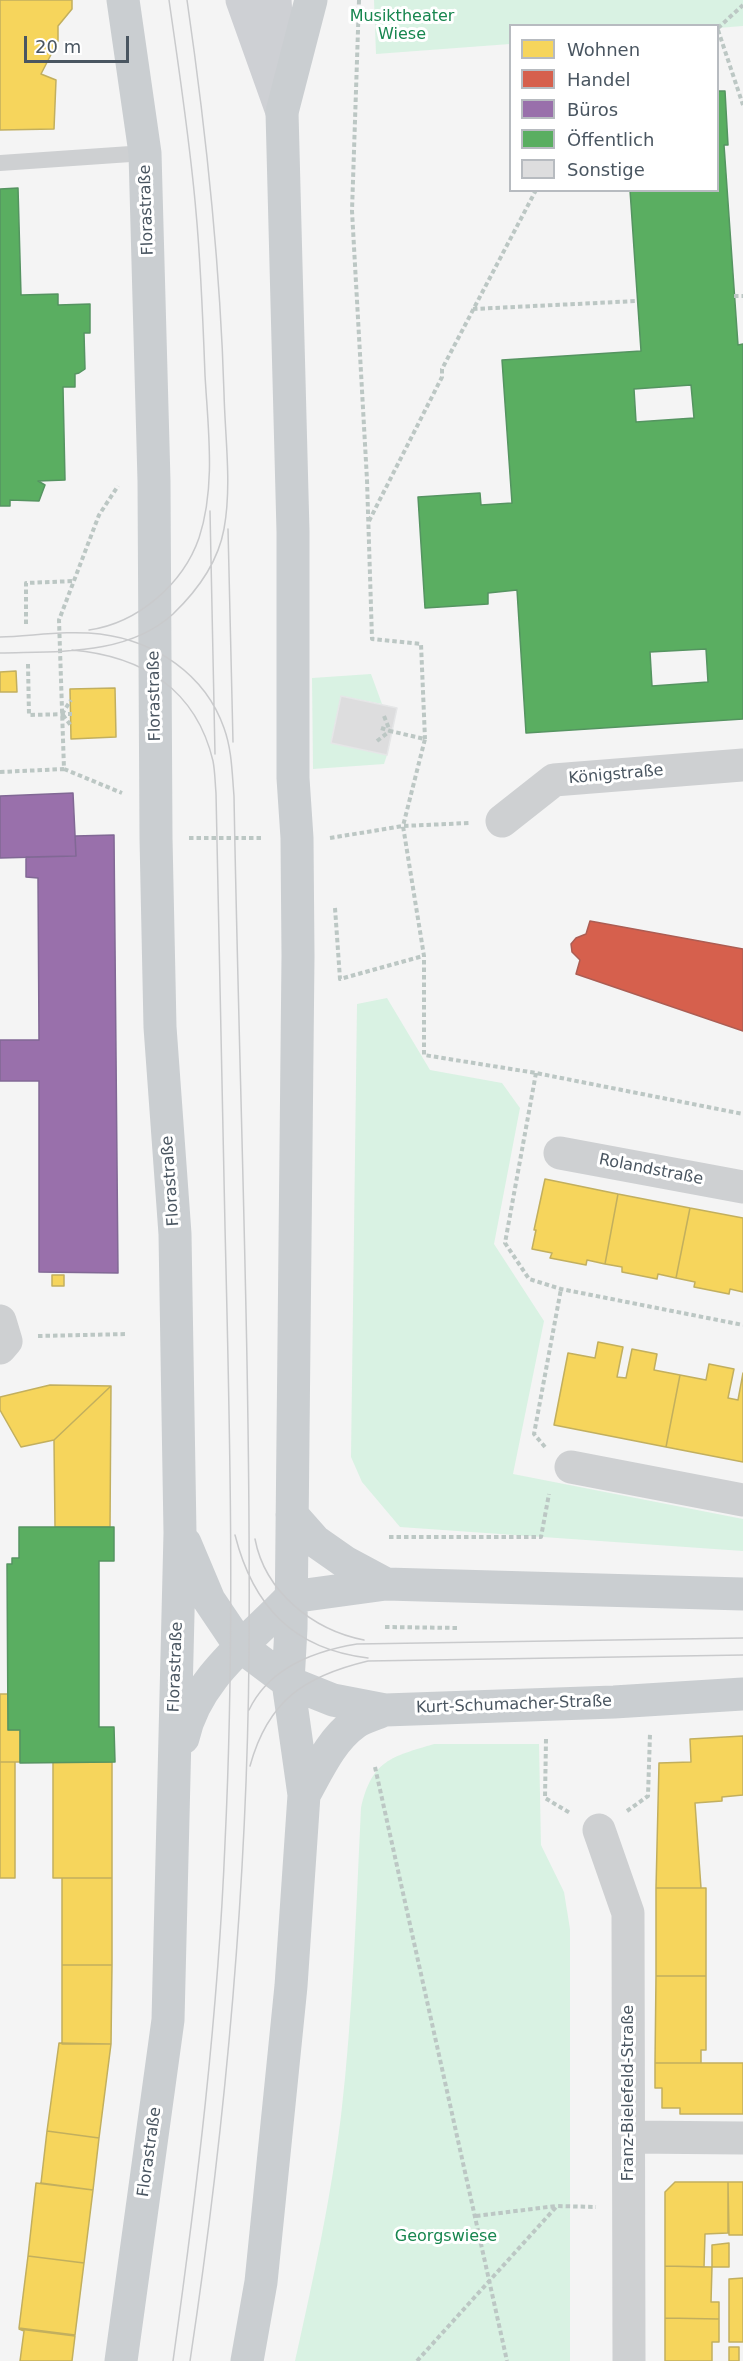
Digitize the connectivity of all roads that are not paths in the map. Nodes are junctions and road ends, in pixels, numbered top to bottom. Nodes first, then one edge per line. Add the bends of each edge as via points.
1 (123, 0) edge
2 (242, 0) edge
3 (275, 0) edge
4 (311, 0) edge
5 (282, 112) junction
6 (145, 153) junction
7 (0, 163) edge
8 (743, 765) edge
9 (502, 821) road end
10 (560, 1153) dead end
11 (743, 1187) edge
12 (564, 1464) road end
13 (743, 1500) edge
14 (291, 1515) junction
15 (180, 1533) junction
16 (386, 1584) junction
17 (743, 1594) edge
18 (291, 1596) junction
19 (240, 1646) junction
20 (288, 1682) junction
21 (743, 1694) edge
22 (385, 1710) junction
23 (173, 1783) junction
24 (304, 1795) junction
25 (599, 1830) road end
26 (630, 2137) junction
27 (743, 2138) edge
28 (121, 2361) edge
29 (248, 2361) edge
30 (629, 2361) edge

1 - 6 main road, Florastraße
2 - 5 main road
3 - 5 main road
4 - 5 main road
5 - 14 main road via 293,531 298,956
6 - 7 lane
6 - 15 main road, Florastraße via 154,481 160,1027 174,1234
8 - 9 street, Königstraße via 554,780
10 - 11 street, Rolandstraße
12 - 13 street
14 - 16 main road via 315,1541
14 - 18 main road
15 - 19 main road, Kurt-Schumacher-Straße via 209,1600
15 - 23 main road, Florastraße
16 - 17 main road
16 - 18 main road
18 - 19 main road
18 - 20 main road
19 - 20 main road, Kurt-Schumacher-Straße
19 - 23 main road via 200,1694 185,1730
20 - 22 main road, Kurt-Schumacher-Straße via 333,1700
20 - 24 main road
21 - 22 main road, Kurt-Schumacher-Straße
22 - 24 main road via 356,1722 341,1736
23 - 28 main road, Florastraße via 168,2020
24 - 29 main road via 291,1986 261,2282
25 - 26 street, Franz-Bielefeld-Straße via 628,1913
26 - 27 street
26 - 30 street, Franz-Bielefeld-Straße

